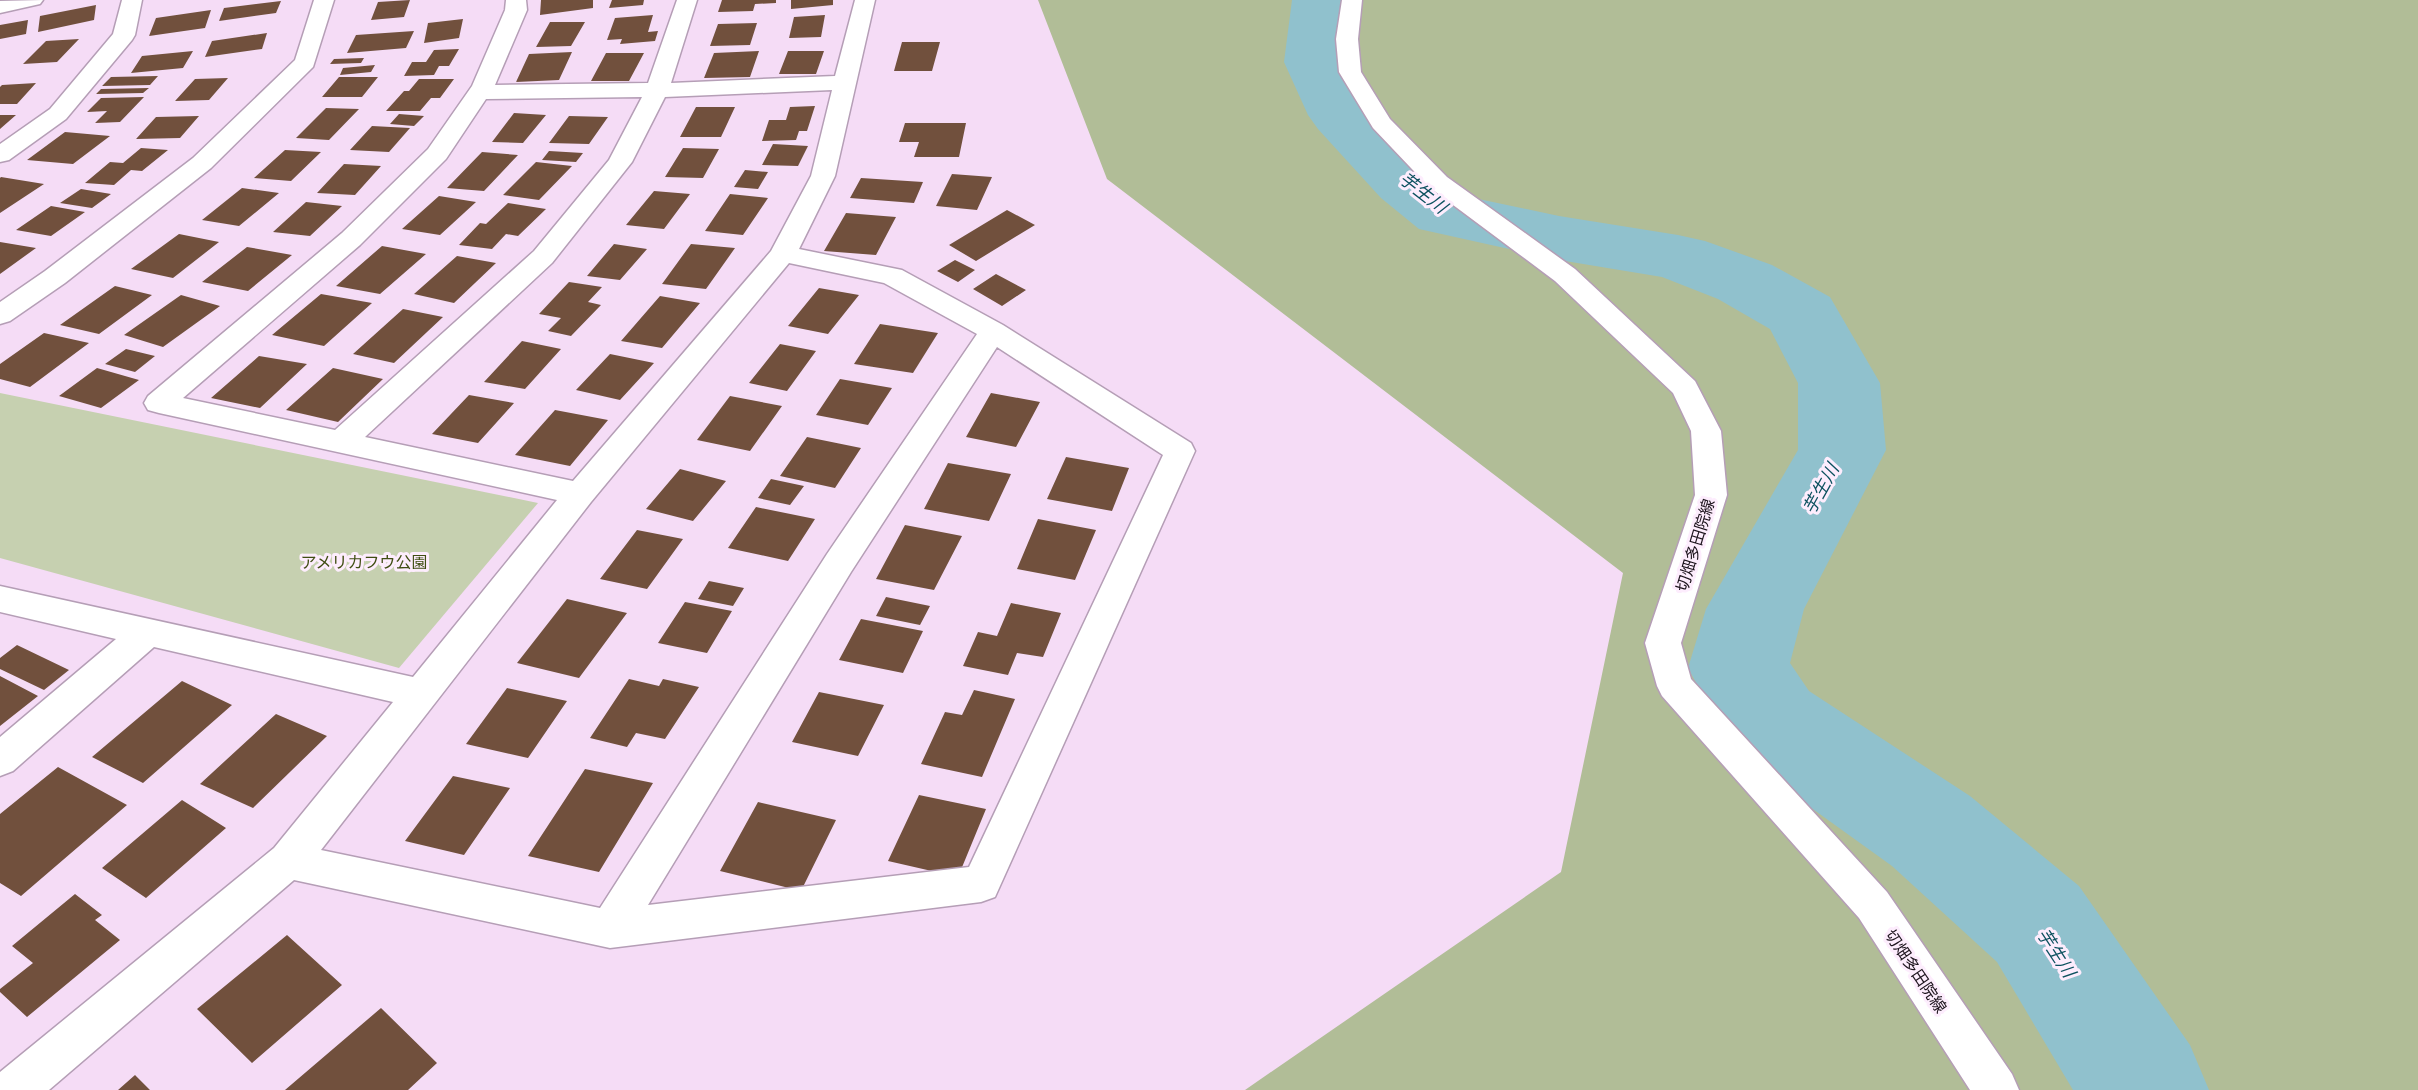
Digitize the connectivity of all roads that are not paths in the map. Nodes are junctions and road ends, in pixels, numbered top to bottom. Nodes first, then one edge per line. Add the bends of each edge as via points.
1 (33, 0) edge
2 (132, 0) edge
3 (324, 0) edge
4 (516, 0) edge
5 (687, 0) edge
6 (865, 0) edge
7 (1352, 0) edge
8 (0, 7) edge
9 (844, 83) junction
10 (657, 90) junction
11 (478, 92) junction
12 (0, 154) edge
13 (783, 254) junction
14 (0, 315) edge
15 (993, 332) junction
16 (341, 442) junction
17 (580, 494) junction
18 (0, 599) edge
19 (148, 632) junction
20 (420, 693) junction
21 (0, 760) edge
22 (288, 861) junction
23 (610, 929) junction
24 (14, 1090) edge
25 (1996, 1090) edge

1 - 8 street
2 - 12 street via 124,35 58,114
3 - 14 street via 305,62 211,154 64,270
4 - 11 street via 516,10
5 - 10 street
6 - 9 street
7 - 25 street, 切畑多田院線 via 1347,39 1350,72 1381,123 1438,182 1565,275 1685,388 1706,431 1712,495 1663,643 1675,686 1873,905
9 - 10 street
9 - 13 street via 823,176
10 - 11 street
10 - 16 street via 620,162 543,257
11 - 16 street via 437,154 351,239 159,403
13 - 15 street via 892,276
13 - 17 street
15 - 23 street via 838,563
15 - 23 street via 1179,451 981,884
16 - 17 street
17 - 20 street
18 - 19 street
19 - 20 street
19 - 21 street
20 - 22 street
22 - 23 street
22 - 24 street

